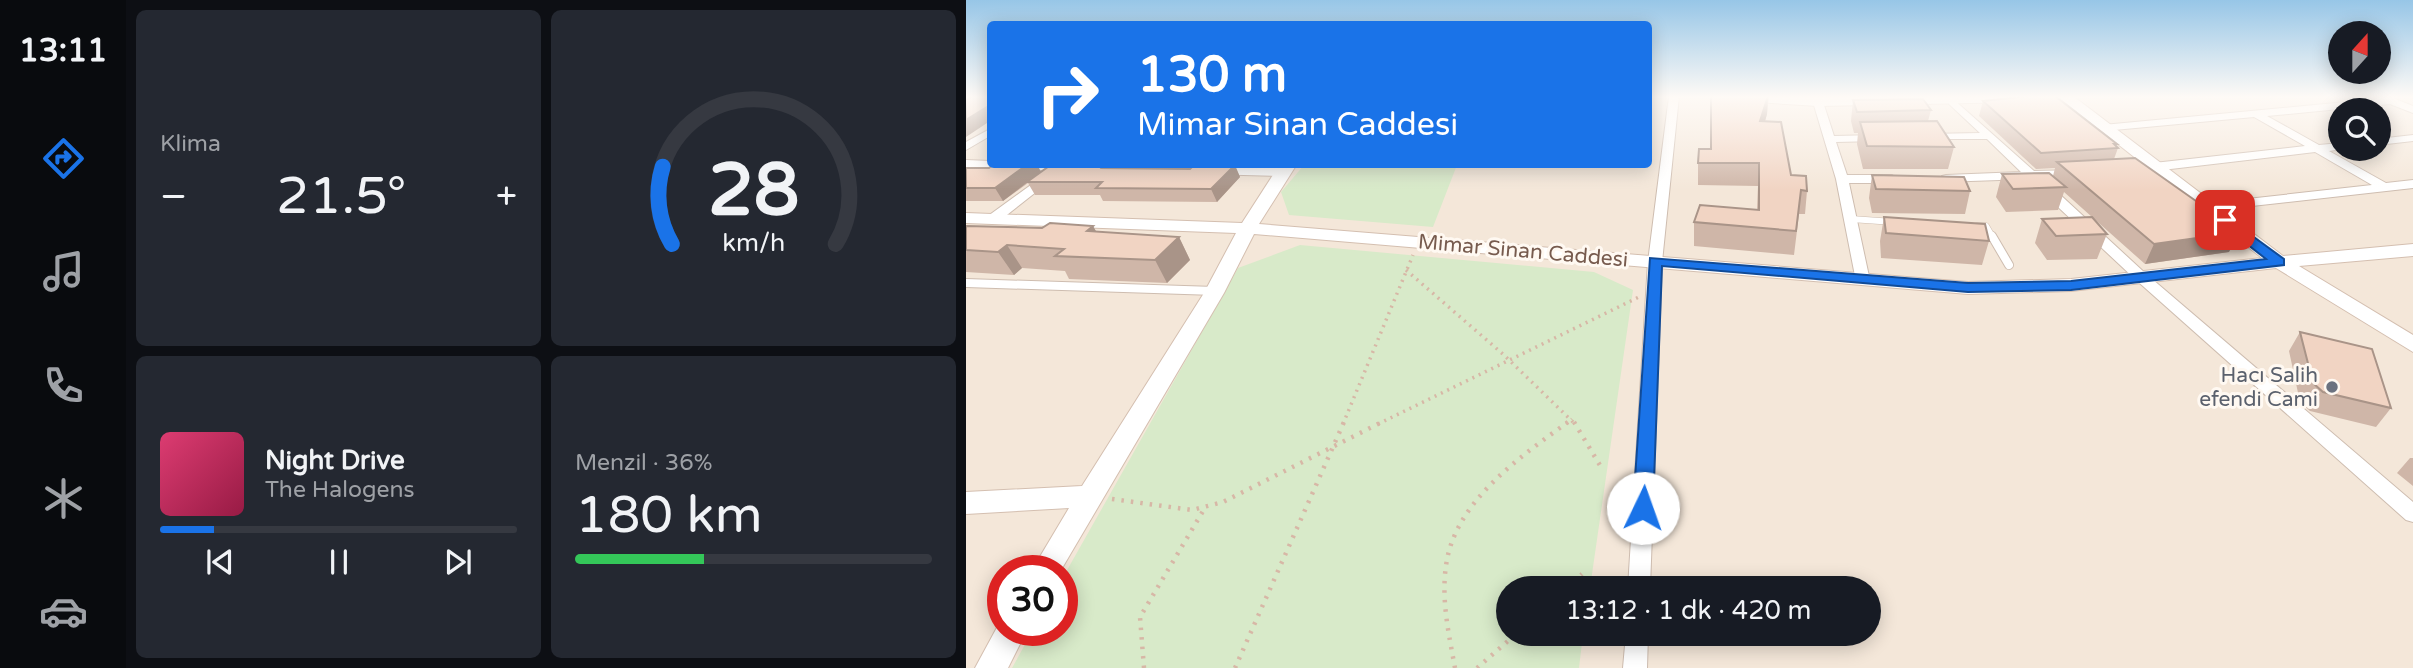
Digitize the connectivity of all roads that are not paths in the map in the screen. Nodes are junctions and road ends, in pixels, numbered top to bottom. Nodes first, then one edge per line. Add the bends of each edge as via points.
1 (1670, 127) edge
2 (1826, 127) edge
3 (1979, 127) edge
4 (2111, 127) edge
5 (2279, 127) edge
6 (2103, 128) joint
7 (987, 134) edge
8 (1988, 136) junction
9 (1909, 137) edge
10 (1896, 138) edge
11 (2413, 138) edge
12 (1830, 139) junction
13 (2391, 141) edge
14 (966, 147) edge
15 (2328, 147) edge
16 (2315, 149) junction
17 (966, 164) edge
18 (987, 164) edge
19 (1059, 168) edge
20 (1285, 168) edge
21 (2155, 168) junction
22 (2128, 170) edge
23 (2087, 172) edge
24 (2032, 176) junction
25 (1842, 179) junction
26 (1911, 179) edge
27 (1938, 179) edge
28 (2413, 184) edge
29 (2384, 187) junction
30 (2207, 206) junction
31 (966, 218) edge
32 (993, 219) junction
33 (1852, 219) junction
34 (1905, 222) edge
35 (1973, 226) edge
36 (1245, 228) junction
37 (2413, 250) edge
38 (1655, 261) junction
39 (2279, 262) junction
40 (2009, 265) dead end
41 (2140, 276) junction
42 (1863, 281) junction
43 (966, 283) edge
44 (1215, 290) junction
45 (2413, 345) edge
46 (1087, 496) junction
47 (966, 503) edge
48 (2413, 514) edge
49 (1054, 555) edge
50 (1640, 576) edge
51 (1003, 646) edge
52 (1636, 646) edge
53 (991, 668) edge
54 (1635, 668) edge

1 - 38 street
2 - 12 street
3 - 8 street
4 - 6 street
5 - 16 street
6 - 21 street
7 - 14 street
8 - 9 street
8 - 24 street
10 - 12 street
11 - 13 street
12 - 25 street
15 - 16 street
16 - 21 street
16 - 29 street
17 - 18 street
19 - 32 street
20 - 36 street
21 - 22 street
21 - 30 street
23 - 24 street
24 - 27 street
24 - 41 street
25 - 26 street
25 - 33 street
28 - 29 street
29 - 30 street
30 - 39 street
31 - 32 street, Mimar Sinan Caddesi
32 - 36 street, Mimar Sinan Caddesi
33 - 34 lane
33 - 42 street
35 - 40 lane via 1986,226
36 - 38 street, Mimar Sinan Caddesi
36 - 44 street
37 - 39 street, Mimar Sinan Caddesi
38 - 42 street, Mimar Sinan Caddesi
38 - 50 street
39 - 41 street, Mimar Sinan Caddesi
39 - 45 street
41 - 42 street, Mimar Sinan Caddesi via 2071,285 1968,288
41 - 48 street
43 - 44 street
44 - 46 street
46 - 47 street
46 - 49 street
51 - 53 street
52 - 54 street

